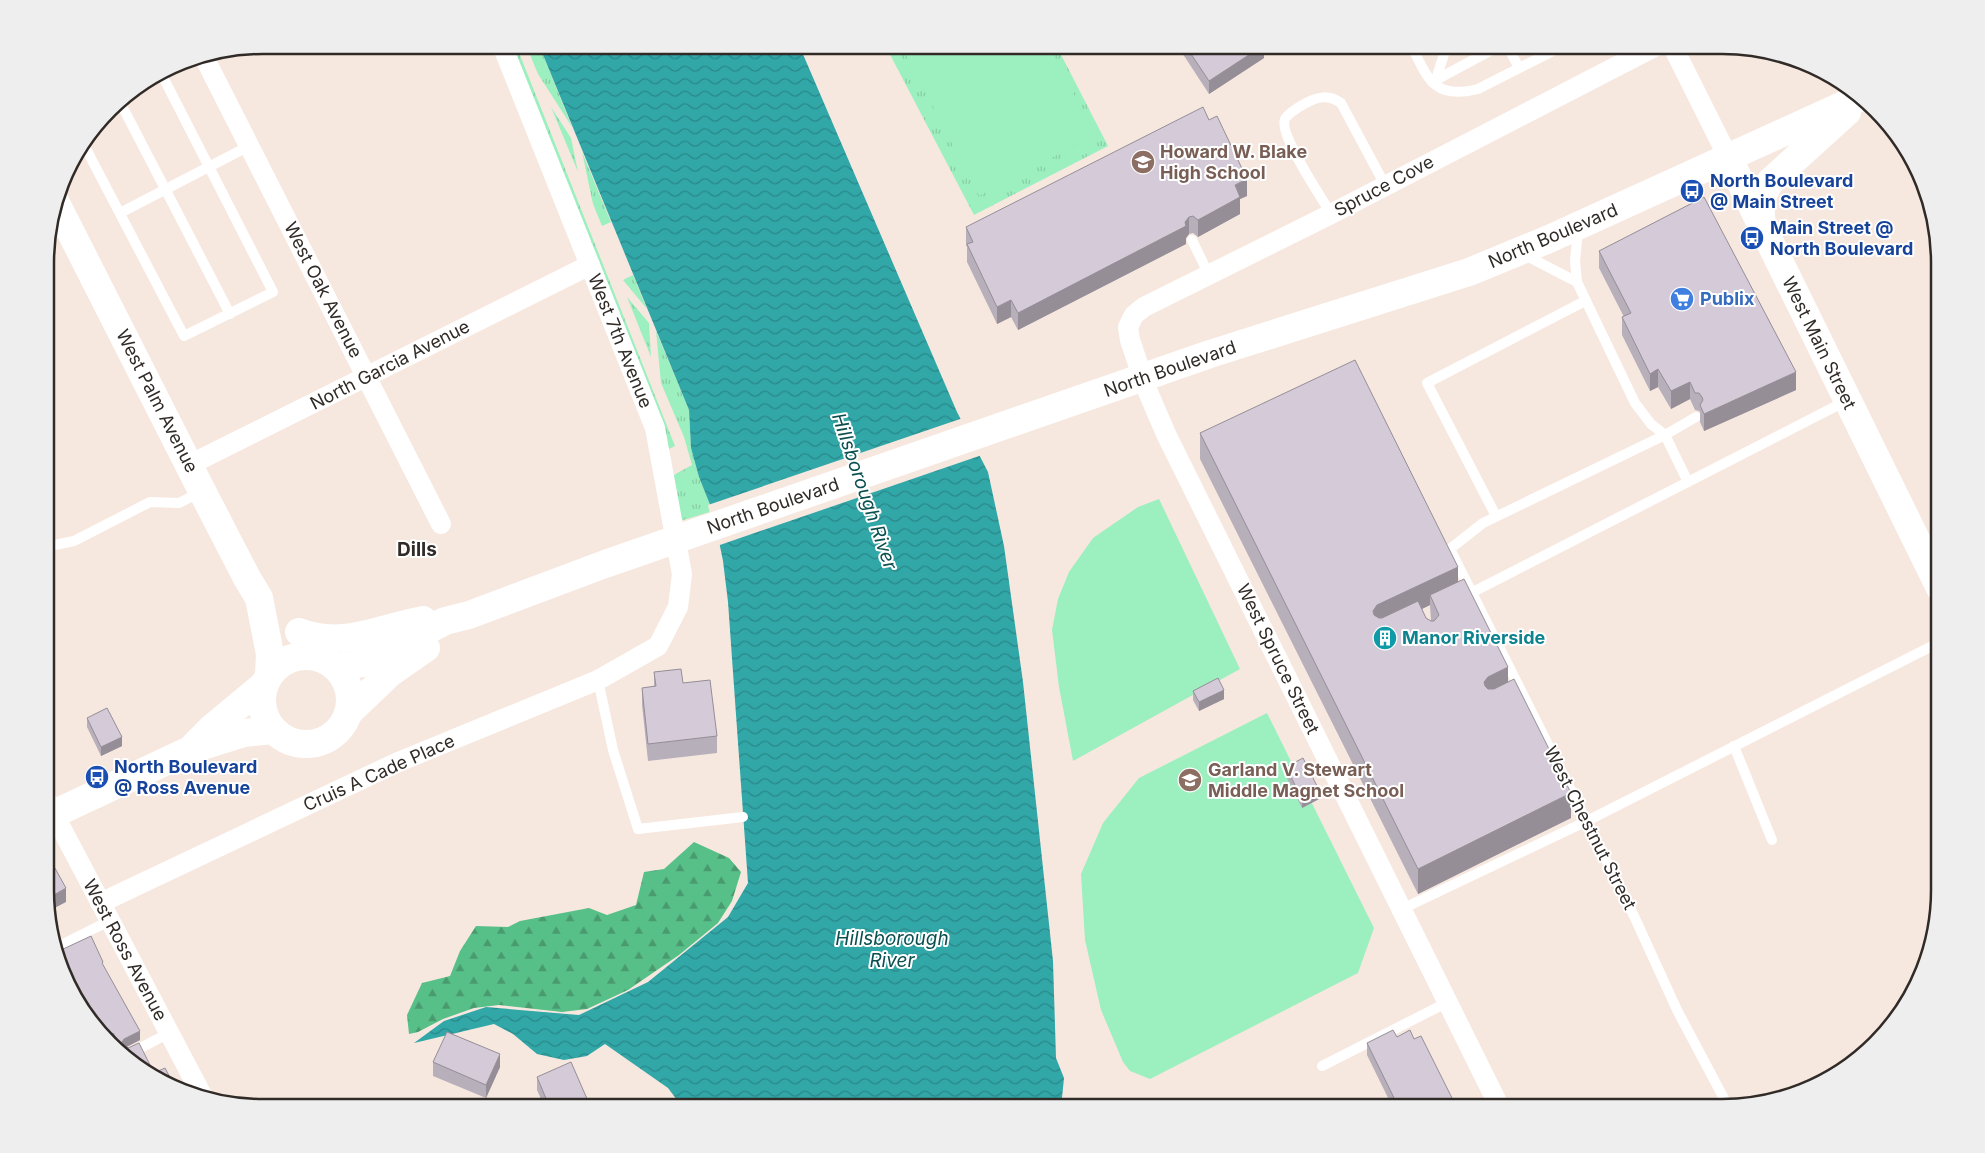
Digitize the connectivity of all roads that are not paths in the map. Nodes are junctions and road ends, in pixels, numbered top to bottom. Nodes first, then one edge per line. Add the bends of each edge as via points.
1 (506, 54) edge
2 (1416, 54) edge
3 (1444, 54) edge
4 (1484, 54) edge
5 (1512, 54) edge
6 (1544, 54) edge
7 (1640, 54) edge
8 (1676, 54) edge
9 (206, 62) edge
10 (1519, 68) junction
11 (164, 79) edge
12 (1434, 81) junction
13 (1854, 101) edge
14 (1856, 103) edge
15 (123, 108) edge
16 (249, 146) junction
17 (87, 150) edge
18 (1728, 157) junction
19 (209, 167) junction
20 (1385, 185) junction
21 (166, 190) junction
22 (120, 213) junction
23 (1331, 214) junction
24 (59, 220) edge
25 (1578, 226) junction
26 (1762, 228) junction
27 (1192, 240) dead end
28 (1518, 252) junction
29 (590, 265) junction
30 (1209, 275) junction
31 (1577, 282) junction
32 (1585, 301) junction
33 (230, 314) junction
34 (1130, 340) joint
35 (367, 377) junction
36 (1847, 401) junction
37 (1696, 417) dead end
38 (1665, 435) junction
39 (189, 466) junction
40 (1688, 482) junction
41 (202, 491) junction
42 (1496, 516) junction
43 (442, 524) dead end
44 (54, 545) edge
45 (1931, 570) edge
46 (1472, 593) junction
47 (259, 598) junction
48 (1459, 599) edge
49 (469, 615) junction
50 (299, 632) junction
51 (658, 646) joint
52 (1931, 647) edge
53 (331, 664) junction
54 (267, 679) junction
55 (598, 680) junction
56 (1522, 693) junction
57 (1510, 699) edge
58 (349, 712) junction
59 (273, 730) junction
60 (1734, 746) junction
61 (190, 750) junction
62 (54, 808) edge
63 (743, 817) dead end
64 (54, 819) edge
65 (1587, 821) junction
66 (1772, 840) dead end
67 (100, 903) junction
68 (1402, 908) junction
69 (109, 920) junction
70 (61, 945) edge
71 (1448, 1002) junction
72 (170, 1033) junction
73 (131, 1052) edge
74 (1322, 1066) dead end
75 (199, 1089) edge
76 (1496, 1099) edge
77 (1724, 1099) edge

1 - 29 street, West 7th Avenue
2 - 12 lane via 1427,77
3 - 12 lane
4 - 12 lane
5 - 10 lane
6 - 10 lane
7 - 20 street, Spruce Cove
8 - 18 street, West Main Street
9 - 16 street, West Oak Avenue
10 - 12 lane via 1478,89 1464,92 1437,87
11 - 19 lane
13 - 18 street, North Boulevard
14 - 26 street via 1771,181 1762,193
15 - 21 lane
16 - 19 lane
16 - 35 street, West Oak Avenue
17 - 22 lane
18 - 25 street, North Boulevard
18 - 26 street, West Main Street
19 - 21 lane
19 - 33 lane via 274,292
20 - 23 street, Spruce Cove
20 - 23 lane via 1341,103 1321,97 1308,102 1285,118 1284,126 1294,151
21 - 22 lane
21 - 33 lane
22 - 33 lane via 184,336
23 - 30 street, Spruce Cove
24 - 39 street, West Palm Avenue
25 - 28 street, North Boulevard
25 - 31 lane
26 - 36 street, West Main Street
27 - 30 lane
28 - 31 lane
28 - 49 street, North Boulevard via 1469,272 1210,354 606,564
29 - 35 street, North Garcia Avenue
29 - 51 street, West 7th Avenue via 655,428 682,574 678,607
30 - 34 street, Spruce Cove via 1134,315 1128,327
31 - 32 lane
32 - 38 lane via 1635,403 1651,424
32 - 42 lane via 1427,383
34 - 68 street, West Spruce Street via 1144,385 1166,434
35 - 39 street, North Garcia Avenue
35 - 43 street, West Oak Avenue
36 - 40 lane
36 - 45 street, West Main Street
37 - 38 lane
38 - 40 lane
38 - 42 lane
39 - 41 street, West Palm Avenue
40 - 46 lane
41 - 44 lane via 179,503 150,502 74,541
41 - 47 street, West Palm Avenue
42 - 46 lane, West Chestnut Street via 1450,549
46 - 48 lane
46 - 56 lane, West Chestnut Street
47 - 50 street, West Palm Avenue
47 - 54 street, West Palm Avenue via 270,654
49 - 50 street via 414,621 374,633 338,638 314,638
49 - 53 street, North Boulevard via 445,621 364,663
49 - 58 street, North Boulevard via 390,673
50 - 53 street, West Palm Avenue
51 - 55 street, Cruis A Cade Place
52 - 60 lane
53 - 54 street via 314,656 300,656 276,667
53 - 58 street via 344,677 349,688
54 - 59 street via 262,694 263,713
54 - 61 street
55 - 63 lane via 613,750 638,828
55 - 67 street, Cruis A Cade Place via 396,763
56 - 57 lane
56 - 65 lane, West Chestnut Street
58 - 59 street via 335,735 323,742 296,744
59 - 61 street via 244,733
60 - 65 lane
60 - 66 lane
61 - 62 street
64 - 67 street, West Ross Avenue
65 - 68 lane
65 - 77 lane, West Chestnut Street via 1677,1010
67 - 69 street, West Ross Avenue
68 - 71 street, West Spruce Street
69 - 70 lane
69 - 72 street, West Ross Avenue
71 - 74 lane
71 - 76 street, West Spruce Street
72 - 73 lane
72 - 75 street, West Ross Avenue

